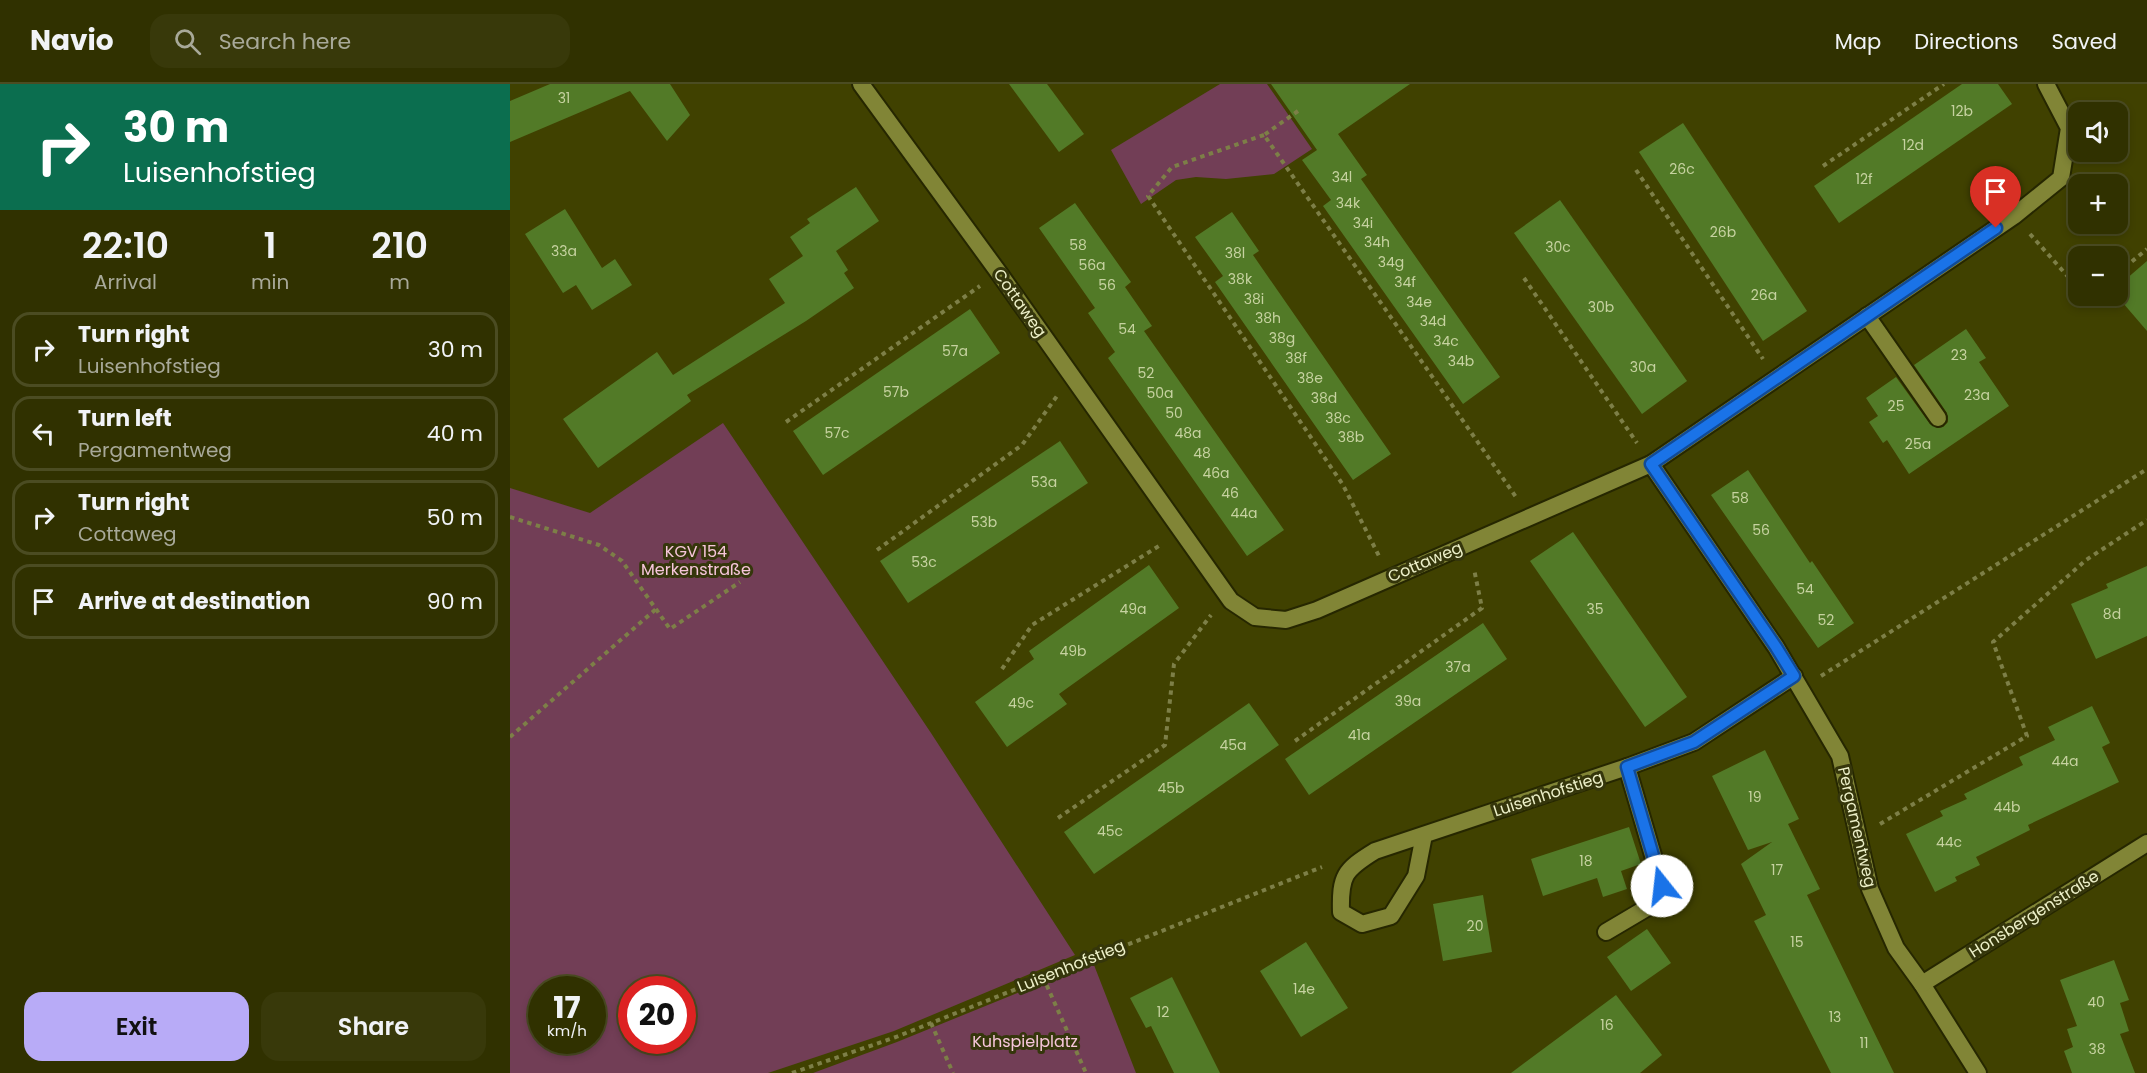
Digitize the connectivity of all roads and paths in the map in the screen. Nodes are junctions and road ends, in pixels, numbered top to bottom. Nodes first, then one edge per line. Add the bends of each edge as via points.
1 (861, 84) edge
2 (1944, 84) edge
3 (2046, 84) edge
4 (1298, 111) dead end
5 (1264, 135) junction
6 (1823, 166) dead end
7 (1635, 170) dead end
8 (2014, 216) junction
9 (2147, 249) edge
10 (2128, 265) edge
11 (999, 273) junction
12 (2068, 277) edge
13 (1524, 278) dead end
14 (1867, 316) junction
15 (1071, 375) junction
16 (1776, 379) junction
17 (1938, 418) dead end
18 (786, 422) dead end
19 (1651, 464) junction
20 (2147, 469) edge
21 (510, 517) edge
22 (1530, 517) junction
23 (2147, 520) edge
24 (1183, 532) junction
25 (1468, 544) junction
26 (877, 550) dead end
27 (1390, 578) junction
28 (740, 582) dead end
29 (1226, 595) junction
30 (656, 609) junction
31 (1002, 669) dead end
32 (1798, 682) junction
33 (510, 736) edge
34 (1295, 741) dead end
35 (1627, 767) junction
36 (1058, 818) dead end
37 (1424, 835) junction
38 (1858, 836) junction
39 (2147, 843) edge
40 (1352, 865) junction
41 (1606, 932) dead end
42 (1043, 977) junction
43 (1922, 984) junction
44 (930, 1023) junction
45 (792, 1073) edge
46 (953, 1073) edge
47 (1086, 1073) edge
48 (1978, 1073) edge

1 - 11 street, Cottaweg
2 - 6 path
3 - 8 street, Cottaweg via 2069,129 2061,178
4 - 5 path
5 - 22 path
5 - 27 path via 1172,167 1148,196 1343,485
7 - 16 path
8 - 12 path
8 - 14 street, Cottaweg
9 - 10 path
11 - 15 street, Cottaweg
11 - 18 path
13 - 19 path
14 - 16 street, Cottaweg
14 - 17 street
15 - 24 street, Cottaweg
15 - 26 path via 1022,445
16 - 19 street, Cottaweg
19 - 22 street, Cottaweg
19 - 32 street, Pergamentweg
20 - 32 path
21 - 30 path via 599,545 622,561
22 - 25 street, Cottaweg
23 - 38 path via 2086,560 1994,642 2026,736
24 - 29 street, Cottaweg
24 - 31 path via 1032,625
25 - 27 street, Cottaweg
25 - 34 path via 1482,609
27 - 29 street, Cottaweg via 1286,620 1256,618
28 - 30 path via 670,629
29 - 36 path via 1174,664 1165,745
30 - 33 path
32 - 35 street, Luisenhofstieg via 1694,742
32 - 38 street, Pergamentweg via 1840,756
35 - 37 street, Luisenhofstieg
35 - 41 street via 1662,886 1655,903
37 - 40 street, Luisenhofstieg via 1375,851
37 - 40 street via 1416,876 1391,916 1362,924 1341,912 1340,886
38 - 43 street, Pergamentweg via 1870,889 1896,948
39 - 43 street, Honsbergenstraße
40 - 42 path, Luisenhofstieg via 1324,867
42 - 44 path, Luisenhofstieg
42 - 47 path
43 - 48 street, Pergamentweg
44 - 45 path, Luisenhofstieg
44 - 46 path

